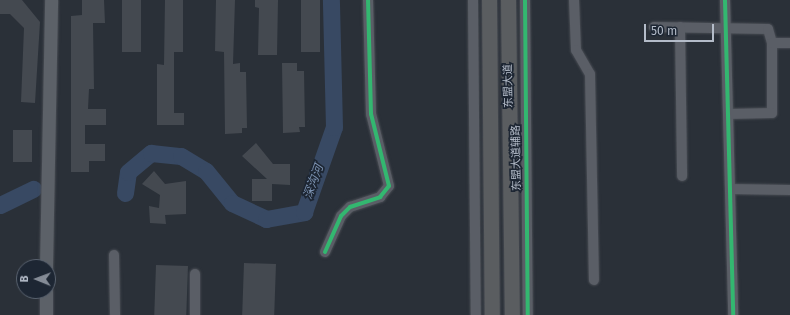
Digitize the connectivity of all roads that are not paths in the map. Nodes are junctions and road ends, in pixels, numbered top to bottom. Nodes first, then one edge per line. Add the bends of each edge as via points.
1 (51, 0) edge
2 (368, 0) edge
3 (473, 0) edge
4 (489, 0) edge
5 (508, 0) edge
6 (525, 0) edge
7 (574, 0) edge
8 (725, 0) edge
9 (726, 26) junction
10 (654, 27) dead end
11 (680, 27) junction
12 (772, 43) junction
13 (790, 43) edge
14 (728, 114) junction
15 (682, 176) dead end
16 (730, 189) junction
17 (790, 190) edge
18 (324, 252) dead end
19 (114, 255) dead end
20 (46, 259) edge
21 (195, 274) dead end
22 (594, 280) dead end
23 (46, 299) edge
24 (46, 315) edge
25 (115, 315) edge
26 (195, 315) edge
27 (476, 315) edge
28 (492, 315) edge
29 (512, 315) edge
30 (528, 315) edge
31 (733, 315) edge

1 - 20 main road
2 - 18 street via 371,114 389,186 380,196 350,207 341,216
3 - 27 street
4 - 28 highway, 东盟大道
5 - 29 highway, 东盟大道
6 - 30 street, 东盟大道辅路
7 - 22 street via 576,50 590,74
8 - 9 street
9 - 11 street
9 - 12 street via 768,29
9 - 14 street
10 - 11 street
11 - 15 street
12 - 13 street
12 - 14 street via 772,112
14 - 16 street
16 - 17 street
16 - 31 street
19 - 25 street
21 - 26 street
23 - 24 main road

